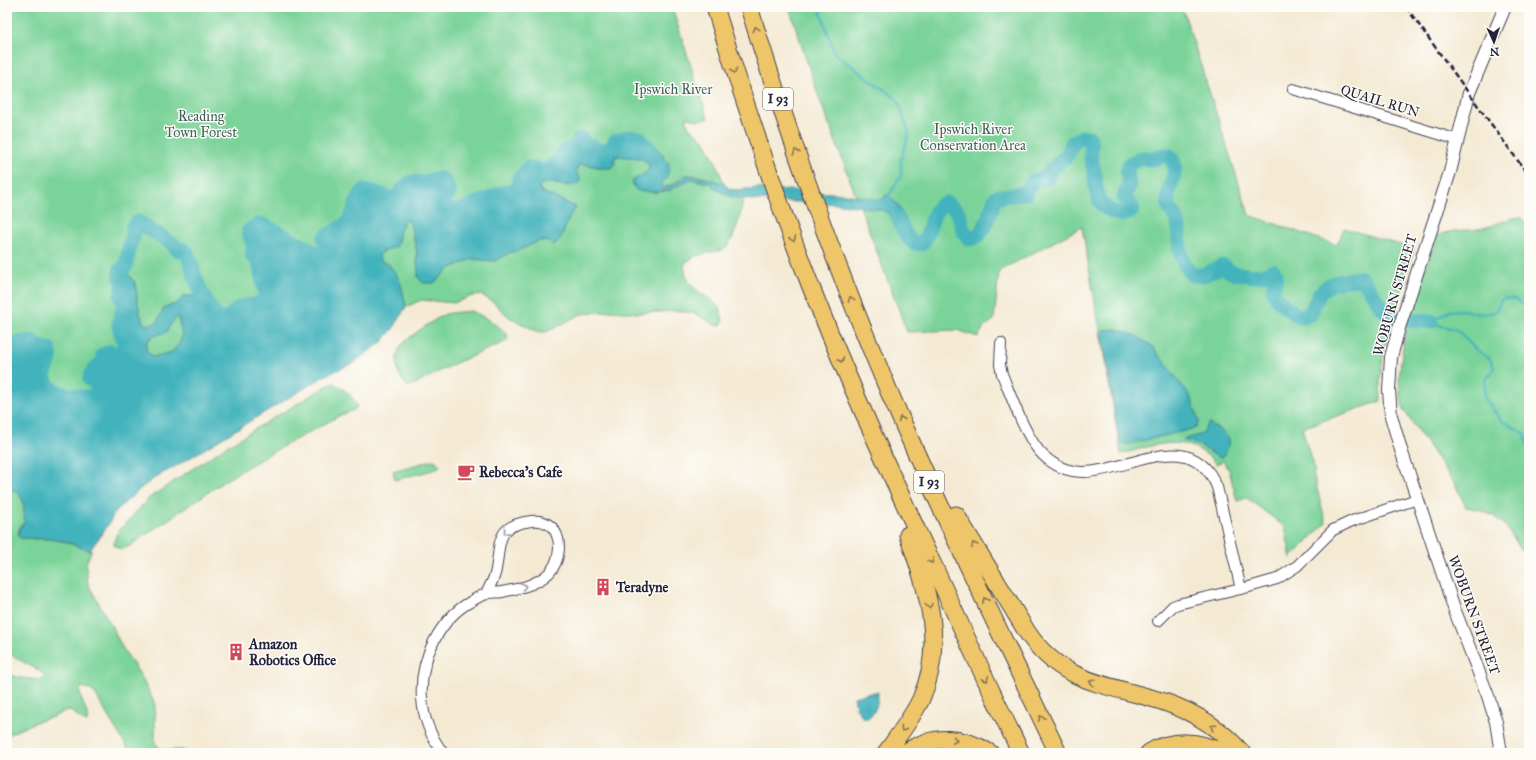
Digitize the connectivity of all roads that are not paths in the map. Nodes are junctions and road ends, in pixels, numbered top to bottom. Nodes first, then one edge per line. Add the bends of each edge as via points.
1 (715, 7) edge
2 (749, 7) edge
3 (1505, 7) edge
4 (1293, 88) dead end
5 (1458, 140) junction
6 (1001, 343) dead end
7 (909, 437) junction
8 (879, 449) junction
9 (1416, 498) junction
10 (1241, 589) junction
11 (486, 594) junction
12 (1158, 622) dead end
13 (443, 753) edge
14 (886, 753) edge
15 (905, 753) edge
16 (990, 753) edge
17 (1021, 753) edge
18 (1058, 753) edge
19 (1149, 753) edge
20 (1222, 753) edge
21 (1242, 753) edge
22 (1501, 753) edge

1 -> 8 highway, I 93 via 736,78 810,286
7 -> 2 highway, I 93 via 858,317 812,197 776,95
3 - 5 street, WOBURN STREET via 1469,93
4 - 5 street, QUAIL RUN
5 - 9 street, WOBURN STREET via 1405,308 1390,365 1389,399 1393,425
6 - 10 street via 1002,374 1032,442 1041,454 1053,463 1067,470 1088,472 1173,454 1192,459 1204,467 1217,487
18 -> 7 highway, I 93
21 -> 7 highway via 1215,728 1191,713 1165,702 1084,679 1064,669 1046,655 1031,638 1008,603
8 -> 14 highway via 927,591 933,644 930,672 920,700
8 -> 17 highway, I 93
9 - 10 street via 1342,526 1329,534 1285,576
9 - 22 street, WOBURN STREET via 1454,611 1488,696 1496,722
10 - 12 street via 1178,604
11 -> 11 street via 501,593 534,583 548,573 557,560 559,548 557,534 551,525 533,520 506,530 499,545 495,574
11 - 13 street via 460,607 449,618 438,634 425,664 422,694 424,715 430,732
15 -> 16 highway via 925,743 948,739 966,741
19 - 20 highway via 1165,746 1184,743 1200,744

